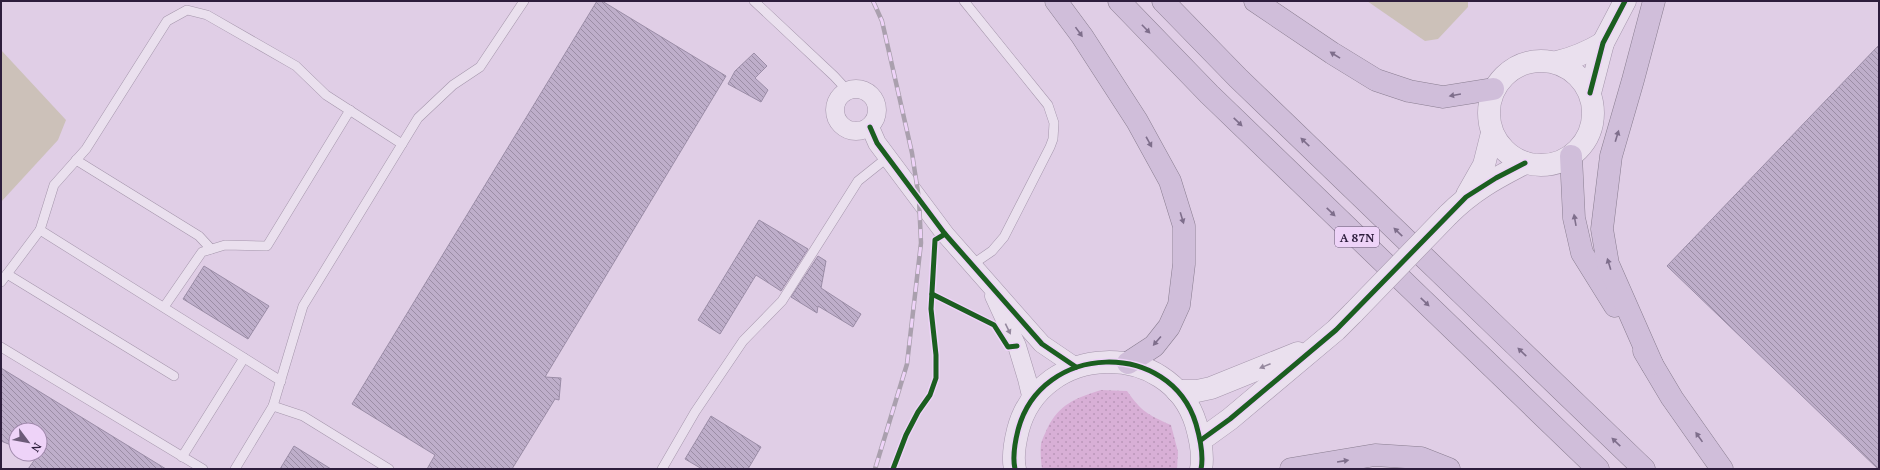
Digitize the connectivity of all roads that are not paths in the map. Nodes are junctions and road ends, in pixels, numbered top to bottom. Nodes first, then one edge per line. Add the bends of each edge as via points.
1 (524, 1) edge
2 (754, 1) edge
3 (964, 1) edge
4 (1056, 1) edge
5 (1119, 1) edge
6 (1163, 1) edge
7 (1255, 1) edge
8 (1625, 1) edge
9 (1654, 1) edge
10 (1604, 43) junction
11 (1557, 62) junction
12 (1494, 89) junction
13 (847, 90) junction
14 (1590, 93) junction
15 (350, 110) junction
16 (870, 126) junction
17 (1492, 132) junction
18 (402, 144) junction
19 (1571, 156) junction
20 (888, 157) junction
21 (76, 160) junction
22 (1525, 163) junction
23 (1466, 197) junction
24 (40, 230) junction
25 (211, 249) junction
26 (973, 264) junction
27 (7, 274) junction
28 (987, 280) junction
29 (1, 282) edge
30 (164, 307) junction
31 (1314, 346) junction
32 (1, 347) edge
33 (244, 358) junction
34 (1128, 363) junction
35 (1652, 364) junction
36 (1076, 367) junction
37 (174, 376) dead end
38 (281, 380) junction
39 (1177, 391) junction
40 (1032, 400) junction
41 (273, 406) junction
42 (1201, 440) junction
43 (182, 457) junction
44 (203, 469) edge
45 (236, 469) edge
46 (389, 469) edge
47 (662, 469) edge
48 (1015, 469) edge
49 (1201, 469) edge
50 (1291, 469) edge
51 (1449, 469) edge
52 (1598, 469) edge
53 (1644, 469) edge
54 (1722, 469) edge

1 - 18 lane via 480,67 453,85 418,118
2 - 13 lane
3 - 26 lane via 1048,105 1055,131 1050,147 1004,237 992,252
4 -> 34 highway via 1137,121 1170,181 1184,226 1184,264 1179,305 1169,327 1154,346
5 -> 52 highway, A 87N via 1209,94
53 -> 6 highway, A 87N via 1238,78
12 -> 7 highway via 1443,97 1410,91 1376,80 1332,54
8 - 10 street
35 -> 9 highway via 1608,264 1602,229 1611,156
10 - 11 street via 1587,53
10 - 14 street
11 - 12 street via 1532,60 1509,70
11 - 14 street via 1578,74
12 - 17 street via 1488,111
13 - 16 street via 857,88 867,91 874,98 878,108 876,118
13 - 16 street via 839,97 835,107 836,117 842,126 850,130 861,131
14 - 19 street via 1594,117 1587,139
15 - 18 lane
15 - 21 lane via 326,95 296,66 207,15 187,10 166,21 86,149
15 - 25 lane via 267,246 224,245
16 - 20 street via 877,143
17 - 22 street via 1504,151
17 - 23 street via 1484,165
18 - 38 lane via 303,306
19 - 22 street via 1549,165
35 -> 19 highway via 1582,252 1574,218
20 - 26 street via 945,234
20 - 47 lane via 858,181 782,301 743,341 695,412
21 - 24 lane via 54,185
21 - 25 lane via 199,236
22 - 23 street
23 - 31 street, bridge via 1336,330
24 - 27 lane
24 - 30 lane
25 - 30 lane via 202,252
26 - 28 street
27 - 29 lane
27 - 37 lane
28 - 36 street via 1042,344
28 -> 40 street via 1017,346
30 - 33 lane
31 -> 39 street via 1211,388
31 - 42 street via 1230,419
32 - 43 lane
33 - 38 lane
33 - 43 lane
34 - 36 street via 1102,361
34 - 39 street via 1155,373
54 -> 35 highway via 1672,398
36 - 40 street via 1044,386
38 - 41 lane
39 - 42 street via 1193,414
40 - 48 street via 1021,420 1015,442
41 - 45 lane
41 - 46 lane via 303,416
42 - 49 street
43 - 44 lane
50 -> 51 highway via 1375,456 1421,458

